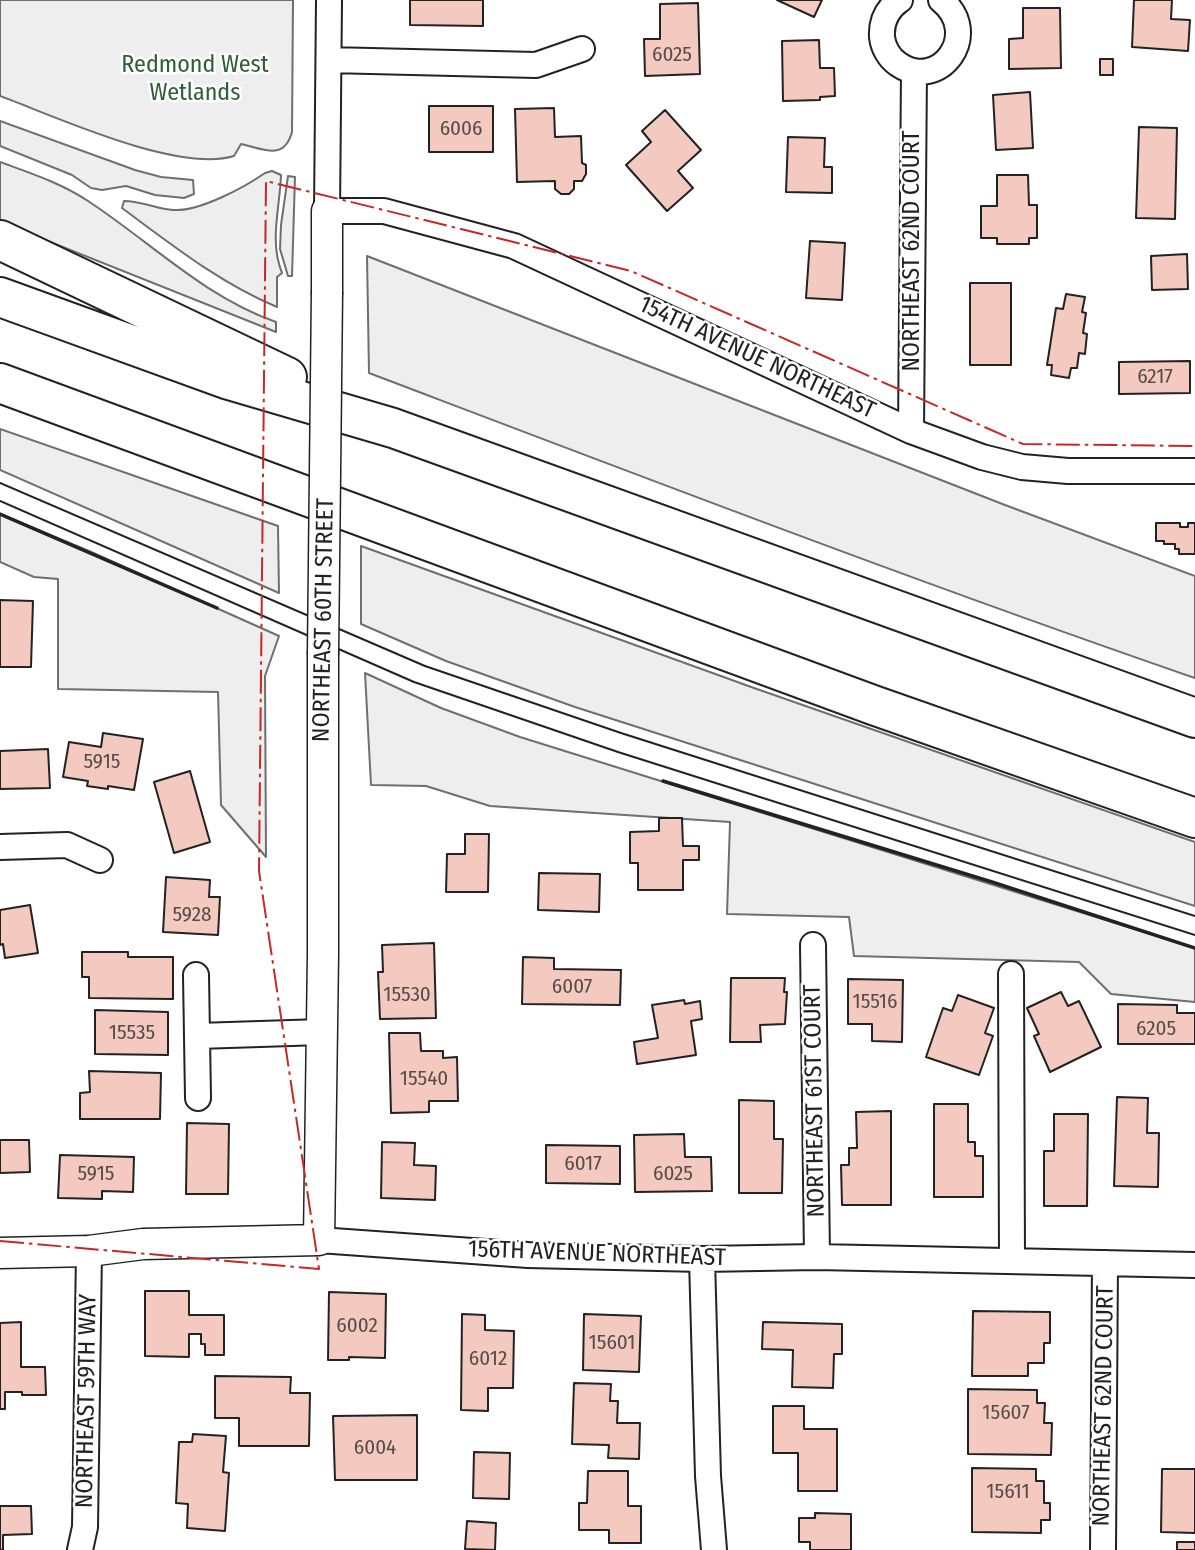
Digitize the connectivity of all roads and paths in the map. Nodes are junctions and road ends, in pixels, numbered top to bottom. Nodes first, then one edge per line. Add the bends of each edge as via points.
1 (329, 0) edge
2 (900, 0) edge
3 (941, 0) edge
4 (582, 50) dead end
5 (329, 60) junction
6 (914, 71) junction
7 (327, 211) junction
8 (0, 240) edge
9 (0, 298) edge
10 (0, 383) edge
11 (0, 400) edge
12 (393, 428) junction
13 (911, 430) junction
14 (1195, 471) edge
15 (268, 484) junction
16 (1195, 718) edge
17 (1195, 818) edge
18 (0, 847) edge
19 (100, 860) dead end
20 (813, 945) dead end
21 (1011, 974) dead end
22 (196, 975) dead end
23 (322, 1032) junction
24 (198, 1036) junction
25 (198, 1098) dead end
26 (319, 1240) junction
27 (89, 1251) junction
28 (0, 1252) edge
29 (817, 1257) junction
30 (702, 1259) junction
31 (1012, 1261) junction
32 (1105, 1263) junction
33 (1195, 1265) edge
34 (80, 1550) edge
35 (714, 1550) edge
36 (1102, 1550) edge

1 - 5 street, NORTHEAST 60TH STREET
2 - 6 street via 885,16 882,41 895,63
3 - 6 street via 956,16 958,42 944,63 933,70
4 - 5 street via 536,65
5 - 7 street, NORTHEAST 60TH STREET
6 - 13 street, NORTHEAST 62ND COURT
7 - 13 street, 154TH AVENUE NORTHEAST via 384,211 514,246
7 - 23 street, NORTHEAST 60TH STREET, bridge
8 - 12 highway
9 - 12 highway via 226,379
10 - 15 highway
11 - 15 highway
12 - 16 highway
13 - 14 street, 154TH AVENUE NORTHEAST via 1022,467
15 - 17 highway
18 - 19 street via 67,845
20 - 29 street, NORTHEAST 61ST COURT
21 - 31 street
22 - 24 street
23 - 24 street
23 - 26 street, NORTHEAST 60TH STREET
24 - 25 street
26 - 27 street, 156TH AVENUE NORTHEAST via 142,1244
26 - 30 street, 156TH AVENUE NORTHEAST via 528,1255
27 - 28 street, 156TH AVENUE NORTHEAST
27 - 34 street, NORTHEAST 59TH WAY via 85,1527
29 - 30 street, 156TH AVENUE NORTHEAST
29 - 31 street, 156TH AVENUE NORTHEAST
30 - 35 street
31 - 32 street, 156TH AVENUE NORTHEAST
32 - 33 street, 156TH AVENUE NORTHEAST
32 - 36 street, NORTHEAST 62ND COURT

